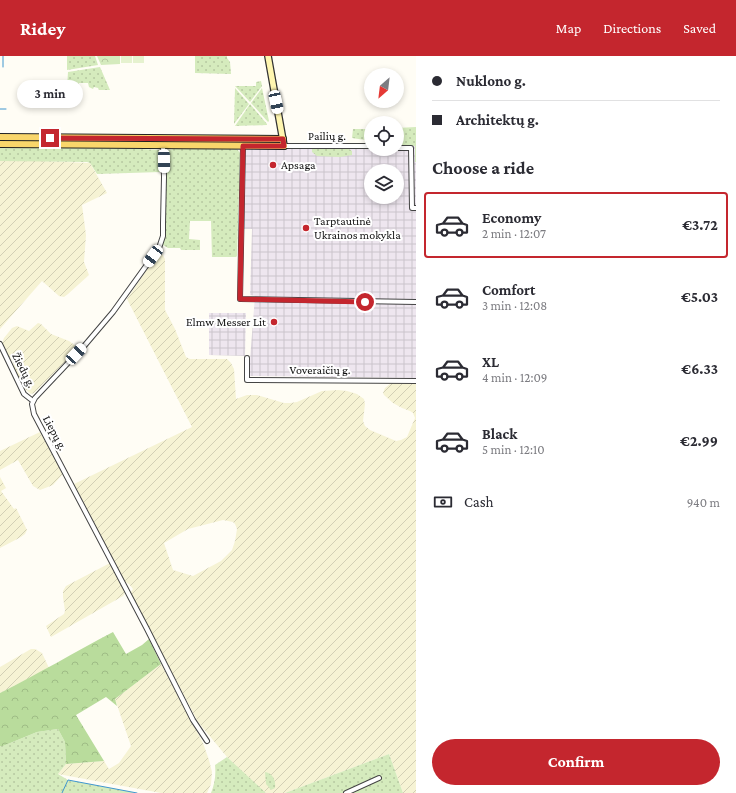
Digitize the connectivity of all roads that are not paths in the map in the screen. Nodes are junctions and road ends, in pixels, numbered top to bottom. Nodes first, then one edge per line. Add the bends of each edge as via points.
1 (268, 56) edge
2 (0, 137) edge
3 (283, 139) junction
4 (94, 141) junction
5 (0, 144) edge
6 (163, 145) junction
7 (243, 146) junction
8 (284, 146) junction
9 (364, 146) edge
10 (404, 148) edge
11 (414, 208) edge
12 (416, 302) edge
13 (0, 344) edge
14 (6, 358) junction
15 (247, 358) dead end
16 (0, 361) edge
17 (416, 382) edge
18 (33, 401) junction
19 (207, 741) dead end
20 (379, 778) dead end
21 (346, 793) edge

1 - 3 main road
2 - 4 main road
3 - 4 main road
3 - 8 main road
4 - 5 main road
4 - 6 main road
6 - 7 main road
6 - 18 street via 164,223 159,248 113,312
7 - 8 main road
7 - 12 street via 240,299
8 - 9 street, Pailių g.
10 - 11 street via 411,148
13 - 14 street, Žiedų g.
14 - 16 street
14 - 18 street, Žiedų g. via 24,394
15 - 17 street, Voveraičių g. via 246,380
18 - 19 street, Liepų g. via 34,414 193,720
20 - 21 street

